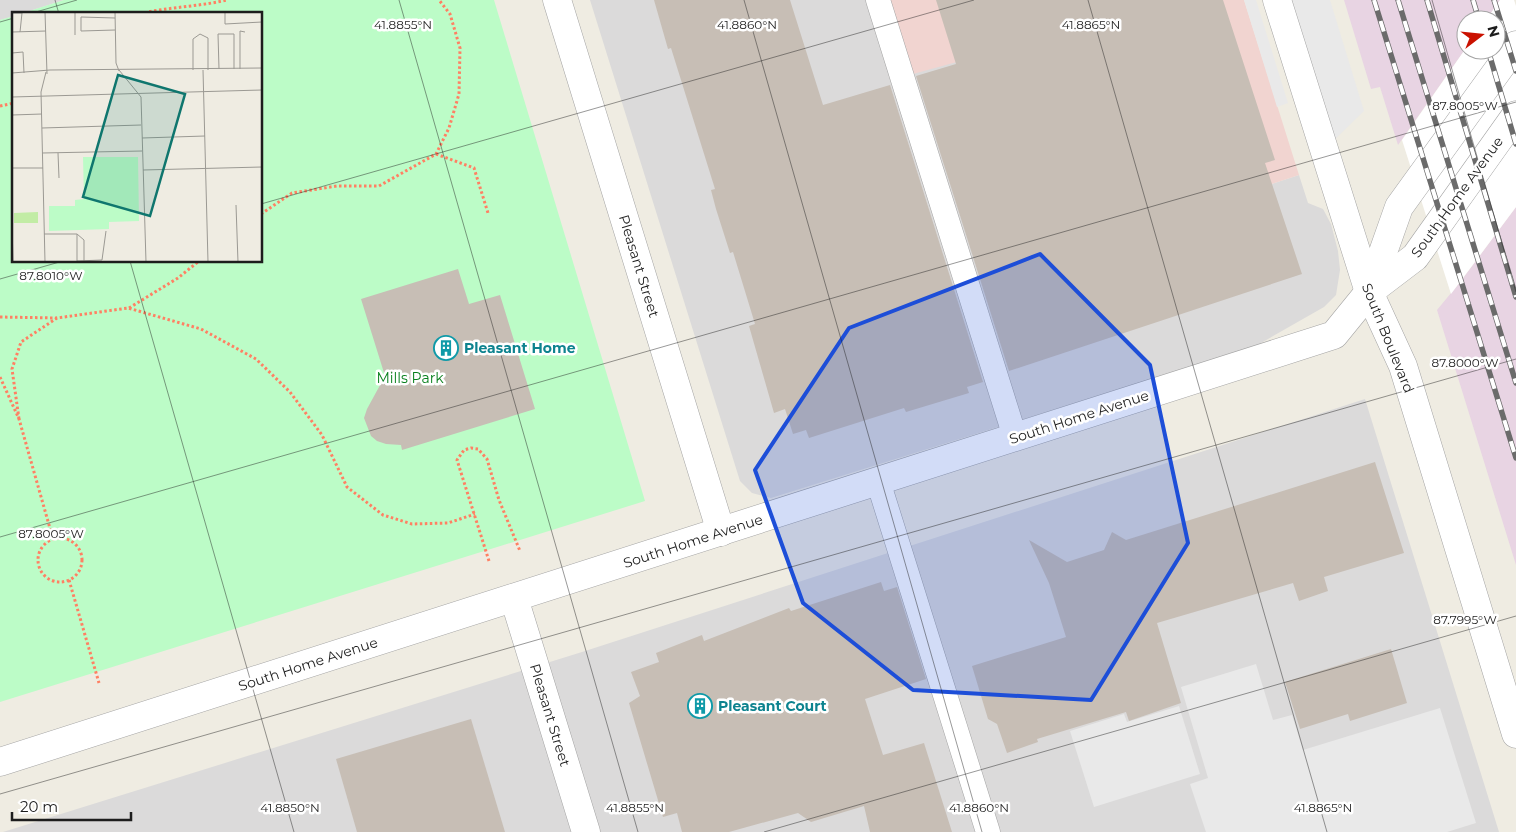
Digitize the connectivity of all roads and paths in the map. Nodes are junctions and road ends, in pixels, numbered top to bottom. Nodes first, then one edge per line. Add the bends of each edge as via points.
1 (227, 0) edge
2 (439, 0) edge
3 (557, 0) edge
4 (878, 0) edge
5 (1277, 0) edge
6 (147, 12) edge
7 (1516, 45) edge
8 (1516, 115) edge
9 (436, 154) junction
10 (262, 213) edge
11 (488, 213) dead end
12 (198, 262) edge
13 (1369, 292) junction
14 (128, 308) junction
15 (0, 317) edge
16 (58, 318) junction
17 (0, 377) edge
18 (19, 418) junction
19 (1015, 438) junction
20 (878, 481) junction
21 (475, 514) junction
22 (721, 532) junction
23 (53, 539) junction
24 (520, 551) dead end
25 (489, 561) dead end
26 (69, 580) junction
27 (514, 598) junction
28 (99, 683) dead end
29 (1516, 734) edge
30 (0, 762) edge
31 (586, 832) edge
32 (988, 832) edge

1 - 6 path
2 - 9 path via 450,14 460,57 459,94 449,128
3 - 22 street, Pleasant Street
4 - 19 lane
5 - 13 street, South Boulevard
7 - 13 street, South Home Avenue via 1399,207
8 - 13 street, South Home Avenue via 1415,257
9 - 10 path via 379,186 337,186 292,193
9 - 11 path via 474,168
12 - 14 path
13 - 19 street, South Home Avenue via 1334,335
13 - 29 street, South Boulevard via 1403,366
14 - 16 path
14 - 21 path via 201,329 256,359 290,392 322,435 347,487 383,515 412,524 430,524 448,523
15 - 16 path
16 - 18 path via 21,342 12,369
17 - 18 path
18 - 23 path
19 - 20 street, South Home Avenue
20 - 22 street, South Home Avenue
20 - 32 lane
21 - 24 path via 457,460 464,450 471,448 478,449 487,459 499,500
21 - 25 path
22 - 27 street, South Home Avenue
23 - 26 path via 67,539 79,548 82,563 76,576
23 - 26 path via 39,554 40,568 55,581
26 - 28 path
27 - 30 street, South Home Avenue
27 - 31 street, Pleasant Street

